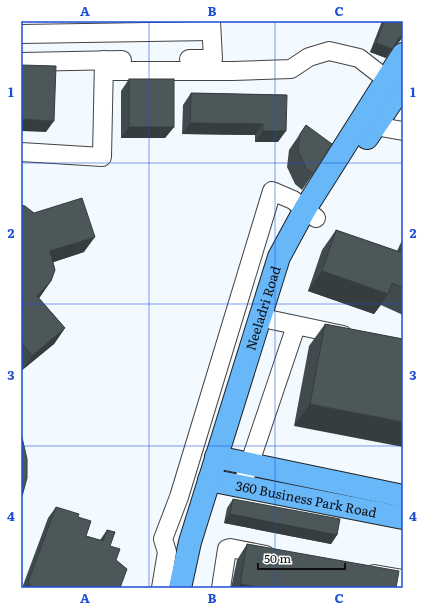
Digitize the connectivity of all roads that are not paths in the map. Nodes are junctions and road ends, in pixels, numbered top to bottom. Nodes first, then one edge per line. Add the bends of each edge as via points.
1 (211, 26) edge
2 (21, 34) edge
3 (403, 54) edge
4 (21, 62) edge
5 (104, 66) junction
6 (395, 82) edge
7 (377, 113) junction
8 (403, 131) edge
9 (21, 152) edge
10 (311, 213) junction
11 (272, 320) junction
12 (296, 326) junction
13 (357, 338) edge
14 (221, 459) junction
15 (250, 465) junction
16 (213, 480) junction
17 (242, 486) junction
18 (403, 496) edge
19 (403, 518) edge
20 (163, 539) junction
21 (189, 545) junction
22 (285, 558) edge
23 (356, 571) edge
24 (403, 580) edge
25 (161, 588) edge
26 (180, 588) edge
27 (190, 588) edge
28 (221, 588) edge

1 - 2 street
1 - 5 street via 212,59
3 - 6 main road, Neeladri Road
4 - 5 street
5 - 6 street via 234,71 291,69 309,57 328,51 359,58
5 - 9 street via 102,157
6 - 7 main road, Neeladri Road
7 - 8 street
7 - 10 main road, Neeladri Road
10 - 11 main road, Neeladri Road
10 - 14 main road, Neeladri Road via 279,257
10 - 20 street via 293,200 272,191
11 - 12 street
11 - 14 main road, Neeladri Road
12 - 13 street
12 - 15 street
14 - 15 main road, 360 Business Park Road
14 - 16 main road, Neeladri Road
15 - 17 street
15 - 18 main road, 360 Business Park Road
16 - 17 main road, 360 Business Park Road
16 - 21 main road, Neeladri Road
17 - 19 main road, 360 Business Park Road
20 - 21 street
20 - 25 street via 167,552
21 - 26 main road, Neeladri Road
21 - 27 main road, Neeladri Road
22 - 28 street via 227,549
23 - 24 street

